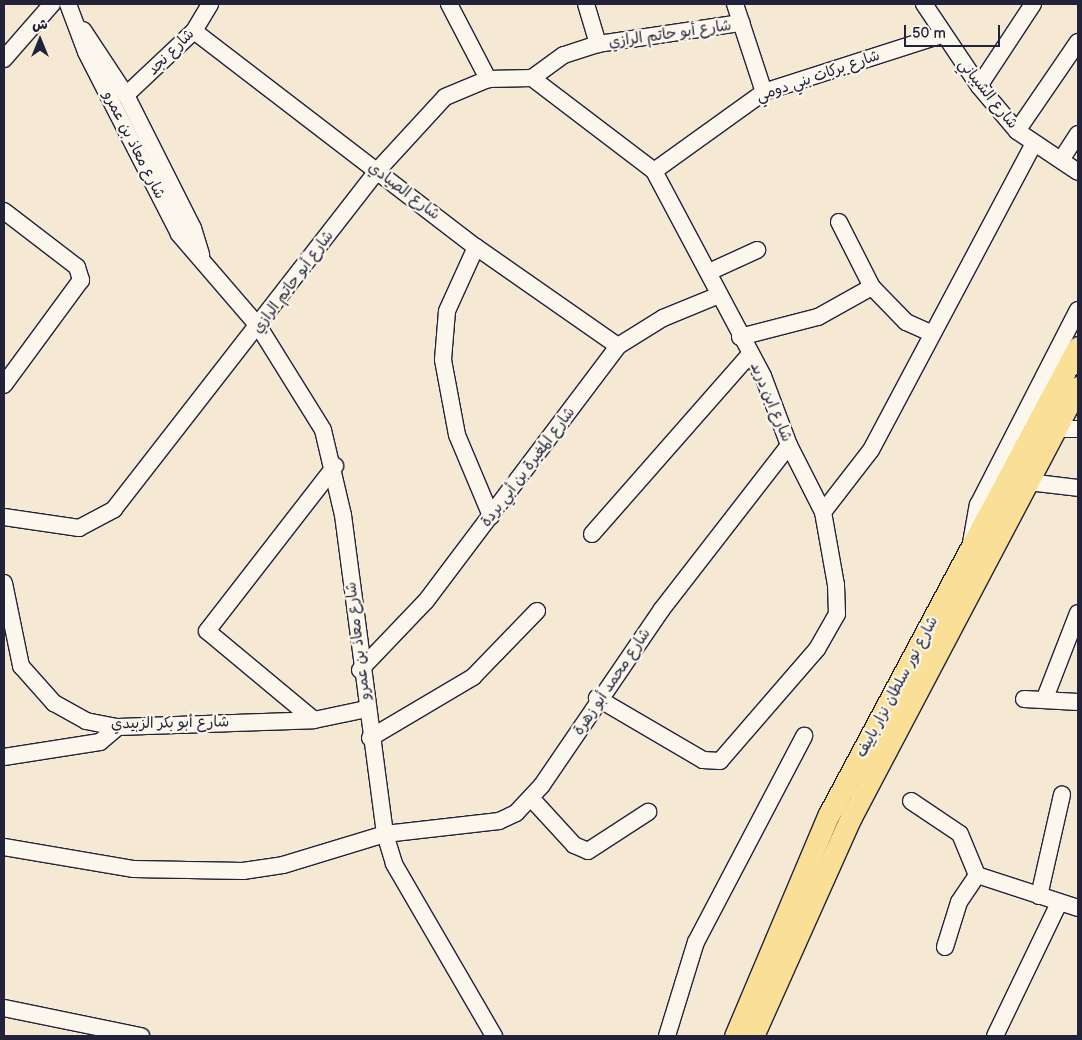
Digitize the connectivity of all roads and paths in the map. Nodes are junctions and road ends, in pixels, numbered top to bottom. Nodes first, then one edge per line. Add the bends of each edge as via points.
1 (52, 4) edge
2 (68, 4) edge
3 (210, 4) edge
4 (448, 4) edge
5 (586, 4) edge
6 (735, 4) edge
7 (924, 4) edge
8 (1034, 4) edge
9 (741, 24) junction
10 (79, 26) junction
11 (194, 31) junction
12 (942, 35) junction
13 (1078, 42) edge
14 (598, 44) junction
15 (4, 59) edge
16 (532, 78) junction
17 (488, 79) junction
18 (979, 86) junction
19 (764, 92) junction
20 (126, 95) junction
21 (1017, 131) junction
22 (1078, 134) edge
23 (1034, 144) junction
24 (1072, 165) edge
25 (377, 171) junction
26 (654, 171) junction
27 (4, 211) edge
28 (839, 222) dead end
29 (476, 247) junction
30 (756, 250) dead end
31 (202, 258) junction
32 (709, 272) junction
33 (872, 287) junction
34 (719, 295) junction
35 (1078, 310) edge
36 (259, 328) junction
37 (931, 333) junction
38 (740, 337) junction
39 (618, 346) junction
40 (1078, 347) edge
41 (750, 354) junction
42 (4, 386) edge
43 (1078, 387) edge
44 (1073, 404) edge
45 (1056, 429) junction
46 (1078, 429) edge
47 (790, 445) junction
48 (335, 466) junction
49 (1028, 482) junction
50 (1078, 488) edge
51 (823, 512) junction
52 (4, 516) edge
53 (491, 516) junction
54 (592, 534) dead end
55 (970, 550) junction
56 (4, 583) edge
57 (537, 611) dead end
58 (1078, 613) edge
59 (4, 664) edge
60 (21, 666) junction
61 (360, 670) junction
62 (597, 698) junction
63 (1045, 698) junction
64 (1024, 699) dead end
65 (1078, 702) edge
66 (366, 709) junction
67 (314, 720) junction
68 (118, 727) junction
69 (804, 736) dead end
70 (370, 738) junction
71 (4, 757) edge
72 (1062, 795) dead end
73 (531, 798) junction
74 (911, 801) dead end
75 (648, 812) dead end
76 (385, 834) junction
77 (4, 847) edge
78 (977, 875) junction
79 (1039, 896) junction
80 (1060, 903) junction
81 (1078, 908) edge
82 (945, 947) dead end
83 (4, 1008) edge
84 (141, 1036) edge
85 (494, 1036) edge
86 (667, 1036) edge
87 (734, 1036) edge
88 (753, 1036) edge
89 (995, 1036) edge

1 - 15 street
2 - 10 street, شارع معاذ بن عمرو
3 - 11 street, شارع نجد
4 - 17 street
5 - 14 street, شارع أبو حاتم الرازي
6 - 9 street
7 - 12 street, شارع الشيباني
8 - 18 street
9 - 14 street, شارع أبو حاتم الرازي
9 - 19 street
10 - 20 street, شارع معاذ بن عمرو
10 - 31 street, شارع معاذ بن عمرو via 86,52 179,234
11 - 20 street, شارع نجد
11 - 25 street, شارع الصيادي
12 - 18 street, شارع الشيباني
12 - 19 street, شارع بركات بني دومي
13 - 21 street
14 - 16 street, شارع أبو حاتم الرازي via 564,54
16 - 17 street, شارع أبو حاتم الرازي
16 - 26 street, شارع ابن دريد
17 - 25 street, شارع أبو حاتم الرازي via 445,97
18 - 21 street, شارع الشيباني
19 - 26 street, شارع بركات بني دومي
20 - 31 street, شارع معاذ بن عمرو via 193,228
21 - 23 street, شارع الشيباني
22 - 24 street
23 - 24 street, شارع الشيباني
23 - 37 street
25 - 29 street, شارع الصيادي
25 - 36 street, شارع أبو حاتم الرازي
26 - 32 street, شارع ابن دريد
27 - 42 street via 77,267 81,277 78,289
28 - 33 street
29 - 39 street, شارع الصيادي
29 - 53 street via 447,311 443,360 457,435
30 - 32 street
31 - 36 street, شارع معاذ بن عمرو
32 - 34 street, شارع ابن دريد
33 - 37 street via 906,322
33 - 38 street via 818,317
34 - 38 street, شارع ابن دريد
34 - 39 street, شارع المغيرة بن أبي بردة via 663,318
35 - 55 street via 978,505
36 - 48 street, شارع معاذ بن عمرو via 320,424
36 - 52 street, شارع أبو حاتم الرازي via 108,515 89,526 73,528
37 - 51 street via 871,450
38 - 41 street, شارع ابن دريد
39 - 53 street, شارع المغيرة بن أبي بردة
40 - 55 main road, شارع نور سلطان نزار باييف
41 - 47 street, شارع ابن دريد
41 - 54 street
43 - 44 main road, شارع نور سلطان نزار باييف
44 - 45 main road, شارع نور سلطان نزار باييف
45 - 46 street
45 - 49 main road, شارع نور سلطان نزار باييف
47 - 51 street, شارع ابن دريد
47 - 62 street, شارع محمد أبو زهرة
48 - 61 street, شارع معاذ بن عمرو
48 - 67 street via 206,631
49 - 50 street
49 - 88 main road, شارع نور سلطان نزار باييف via 851,817
51 - 62 street, شارع ابن دريد via 837,614 817,649 720,761 702,760
53 - 61 street, شارع المغيرة بن أبي بردة via 426,601
55 - 87 main road, شارع نور سلطان نزار باييف via 810,852
56 - 60 street, شارع أبو بكر الزبيدي
57 - 70 street via 473,677
58 - 63 street
59 - 60 street
60 - 68 street, شارع أبو بكر الزبيدي via 43,694 68,712
61 - 66 street, شارع معاذ بن عمرو
62 - 73 street, شارع محمد أبو زهرة
63 - 64 street
63 - 65 street
66 - 67 street, شارع أبو بكر الزبيدي
66 - 70 street, شارع معاذ بن عمرو
67 - 68 street, شارع أبو بكر الزبيدي
68 - 71 street via 100,742
69 - 86 street via 696,942
70 - 76 street, شارع معاذ بن عمرو
72 - 79 street
73 - 75 street via 574,845 588,851
73 - 76 street, شارع محمد أبو زهرة via 499,820
74 - 78 street via 960,834
76 - 77 street, شارع محمد أبو زهرة via 283,866 202,873 134,869
76 - 85 street, شارع معاذ بن عمرو via 394,864
78 - 79 street
78 - 82 street via 959,902
79 - 80 street
80 - 81 street
80 - 89 street
83 - 84 street

